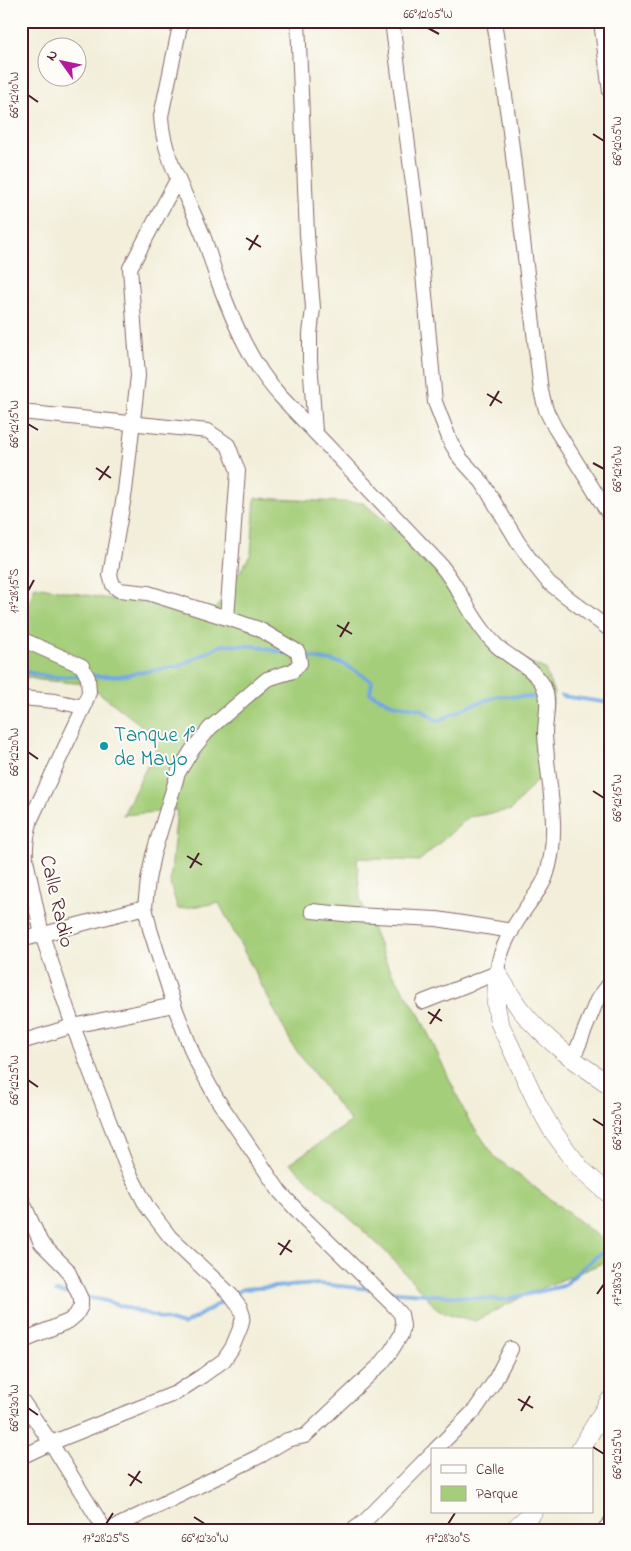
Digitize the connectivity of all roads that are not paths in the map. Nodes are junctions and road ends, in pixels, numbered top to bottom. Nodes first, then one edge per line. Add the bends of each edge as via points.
1 (181, 21) edge
2 (298, 21) edge
3 (392, 21) edge
4 (494, 21) edge
5 (601, 21) edge
6 (610, 92) edge
7 (178, 178) junction
8 (21, 412) edge
9 (132, 423) junction
10 (315, 432) junction
11 (610, 516) edge
12 (227, 618) junction
13 (610, 630) edge
14 (21, 639) edge
15 (21, 698) edge
16 (84, 707) junction
17 (24, 833) edge
18 (146, 907) junction
19 (312, 911) dead end
20 (512, 931) junction
21 (42, 936) junction
22 (21, 940) edge
23 (497, 973) junction
24 (610, 983) edge
25 (423, 1002) dead end
26 (174, 1005) junction
27 (73, 1026) junction
28 (21, 1042) edge
29 (573, 1059) junction
30 (610, 1085) edge
31 (610, 1195) edge
32 (21, 1198) edge
33 (21, 1341) edge
34 (511, 1349) dead end
35 (21, 1399) edge
36 (610, 1400) edge
37 (51, 1443) junction
38 (437, 1448) edge
39 (581, 1448) edge
40 (431, 1454) edge
41 (21, 1457) edge
42 (531, 1514) edge
43 (610, 1523) edge
44 (105, 1530) edge
45 (109, 1530) edge
46 (353, 1530) edge
47 (514, 1530) edge
48 (604, 1530) edge

1 - 7 street via 161,116 162,132
2 - 10 street via 313,308 310,360
3 - 13 street via 419,231 435,402 441,419 460,458 482,482 518,542 549,583
4 - 11 street via 541,391 555,428
5 - 6 street
7 - 9 street via 130,268 138,376
7 - 10 street via 255,364 270,385
8 - 9 street
9 - 12 street via 208,431 228,445 238,471
9 - 12 street via 125,491 110,575 113,585 119,590 148,594
10 - 20 street via 449,574 487,635 539,679 544,688 554,826 550,861 546,878
12 - 18 street via 259,629 298,652 300,663 293,671 267,679 210,728 192,750 178,773 153,855
14 - 16 street, Calle Radio via 82,666 88,678 89,692
15 - 16 street
16 - 17 street, Calle Radio
17 - 21 street, Calle Radio via 26,860
18 - 21 street
18 - 26 street
19 - 20 street via 436,919
20 - 23 street via 498,960
21 - 22 street
21 - 27 street, Calle Radio
23 - 25 street
23 - 29 street via 536,1027
23 - 31 street via 499,1022 534,1097 568,1152
24 - 29 street via 597,1000
26 - 27 street
26 - 45 street via 195,1059 217,1099 275,1185 393,1305 403,1326 401,1335 382,1363 305,1436 287,1440
27 - 28 street
27 - 37 street, Calle Radio via 127,1168 147,1207 170,1237 231,1295 243,1316 224,1360 202,1376 176,1393
29 - 30 street
32 - 33 street via 41,1243 67,1269 81,1298 81,1306 69,1322
34 - 38 street via 475,1410
35 - 37 street
36 - 39 street
37 - 41 street
37 - 44 street
40 - 46 street
42 - 47 street
43 - 48 street

